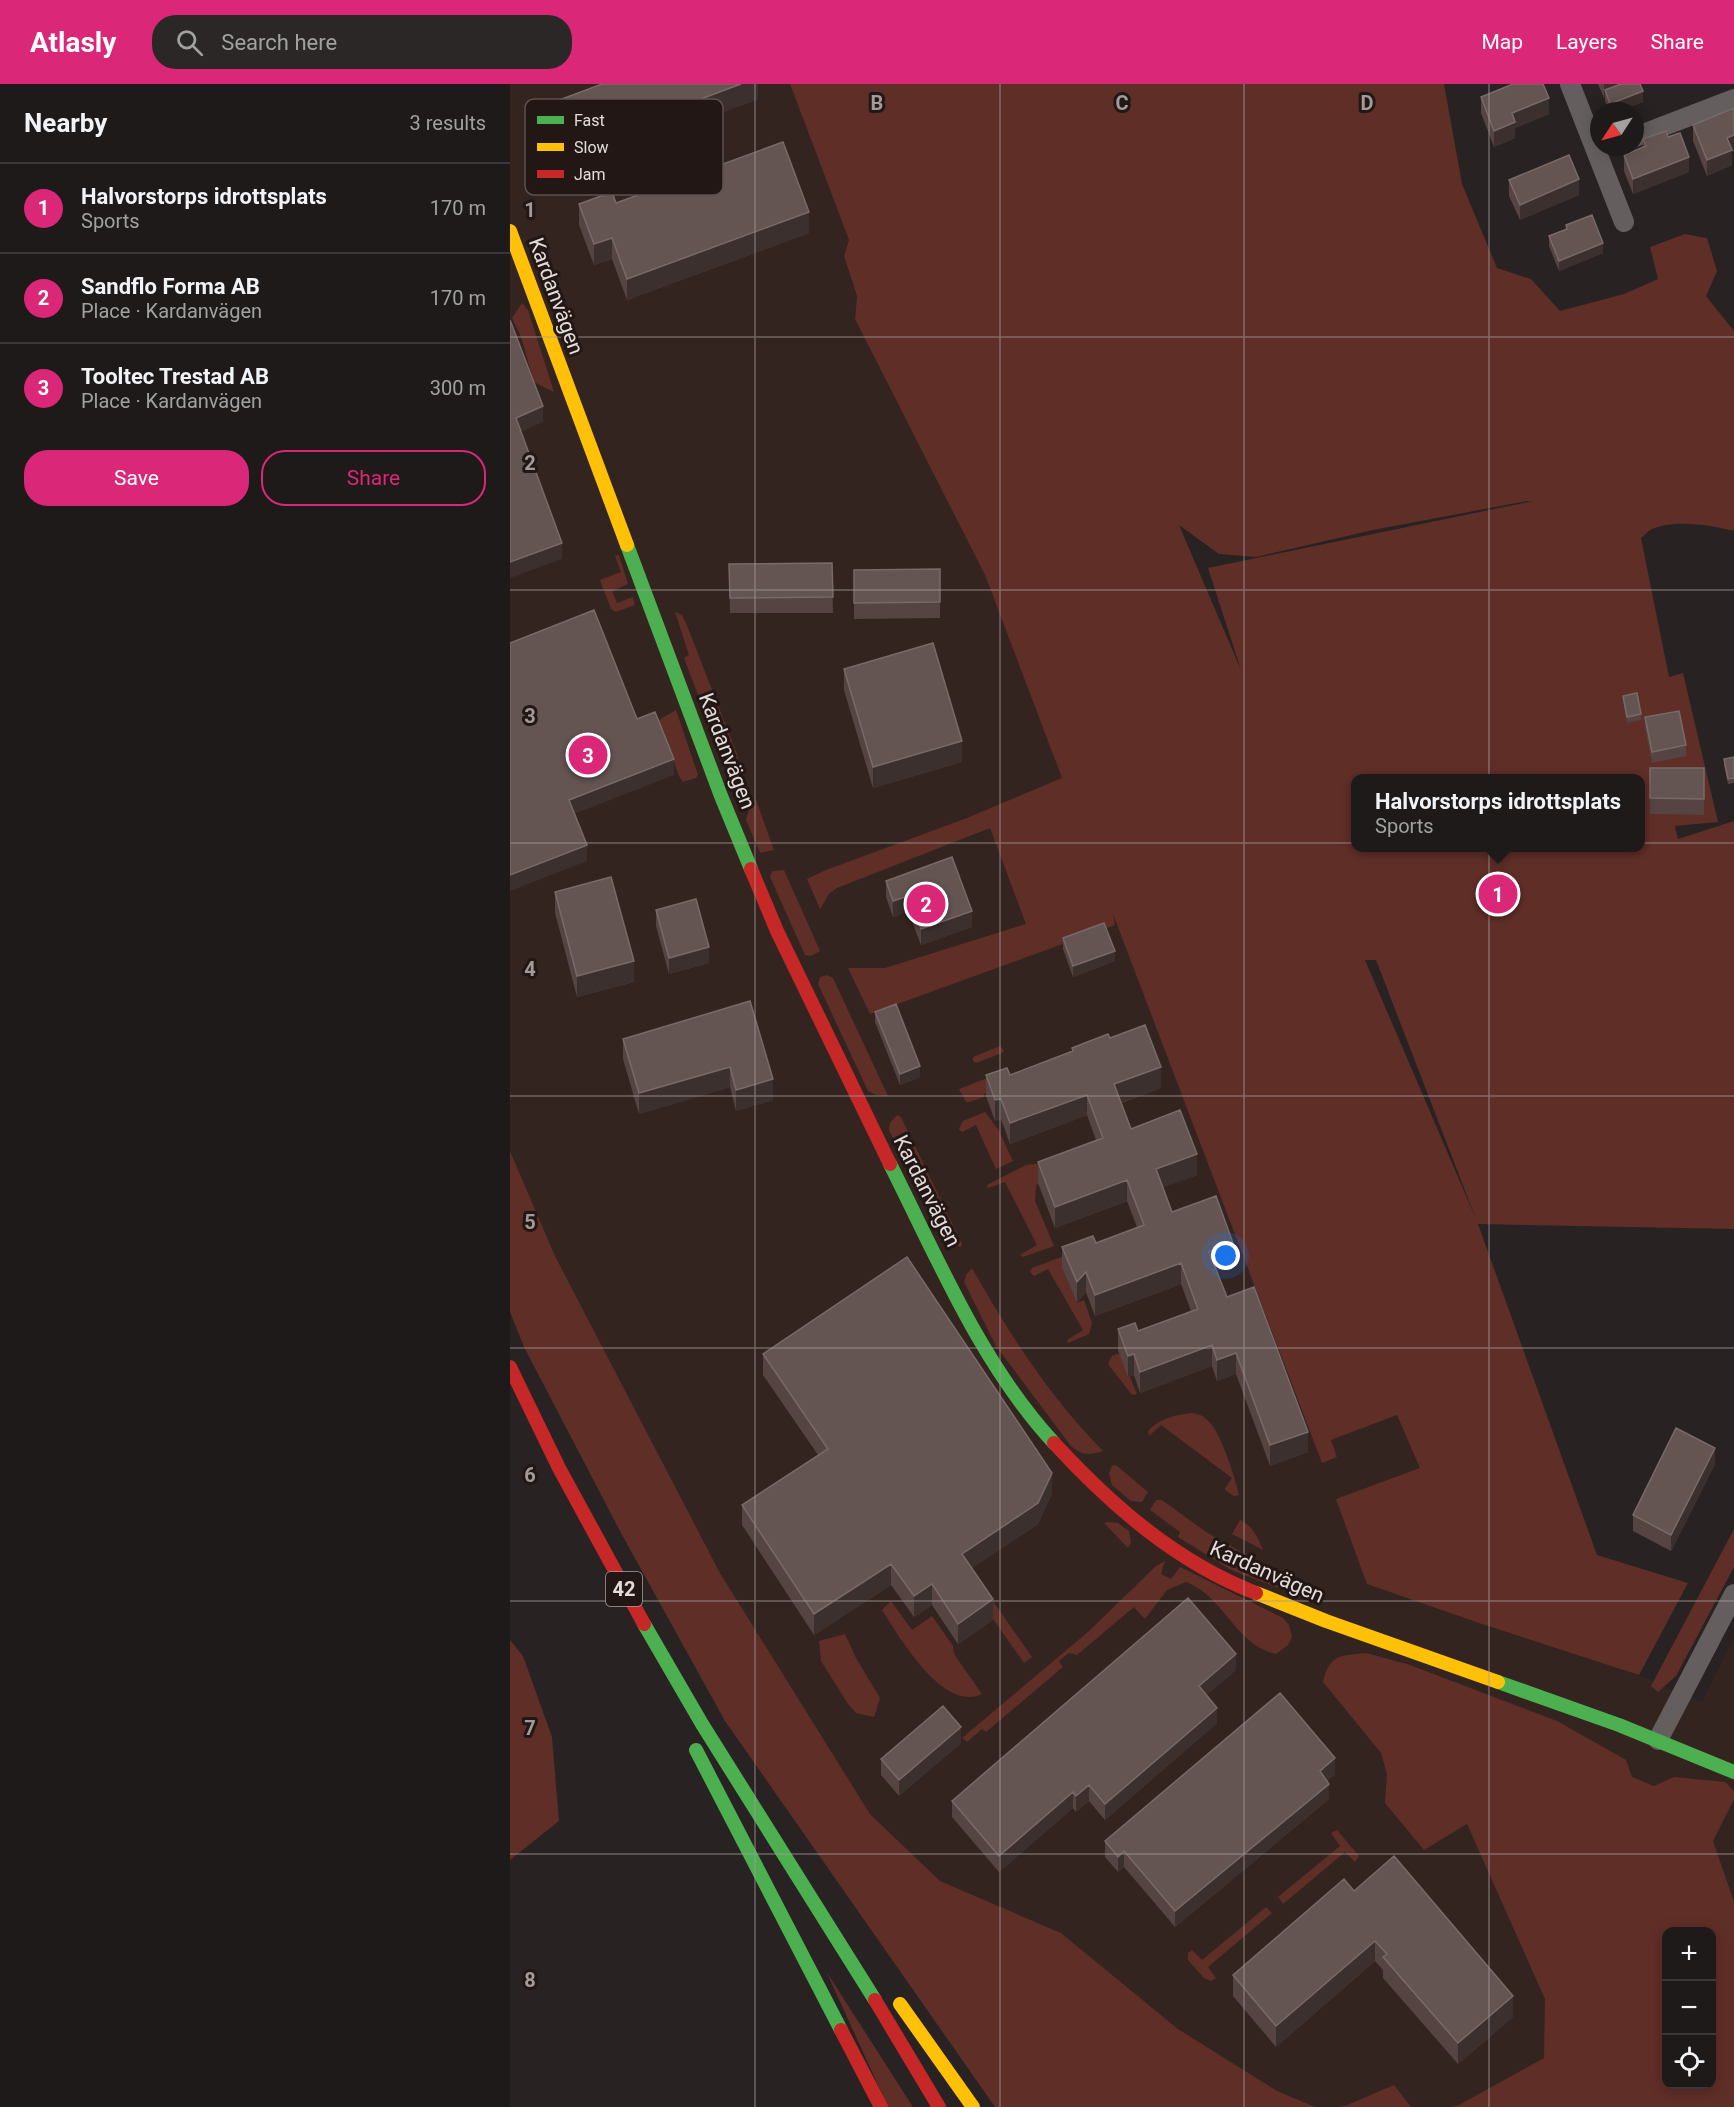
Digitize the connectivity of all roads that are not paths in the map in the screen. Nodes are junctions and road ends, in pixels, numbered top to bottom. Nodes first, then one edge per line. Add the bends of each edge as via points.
1 (1570, 84) edge
2 (1734, 99) edge
3 (1590, 123) edge
4 (1644, 134) edge
5 (1605, 156) edge
6 (1624, 222) dead end
7 (510, 231) edge
8 (510, 1367) edge
9 (1734, 1594) edge
10 (1658, 1740) junction
11 (1734, 1772) edge
12 (752, 1802) junction
13 (774, 1871) dead end
14 (847, 1930) dead end
15 (895, 1996) dead end
16 (874, 2026) dead end
17 (881, 2107) edge
18 (927, 2107) edge
19 (939, 2107) edge
20 (973, 2107) edge

1 - 3 street
2 - 4 street
5 - 6 street
7 - 10 street, Kardanvägen via 721,796 777,932 974,1329 1004,1380 1040,1428 1093,1485 1129,1516 1200,1566 1242,1588
8 - 12 street, 42 via 559,1468 644,1625
9 - 10 street
10 - 11 street, Kardanvägen
12 - 14 street
12 - 19 street, 42
13 - 17 street via 693,1745
15 - 20 street
16 - 18 street

